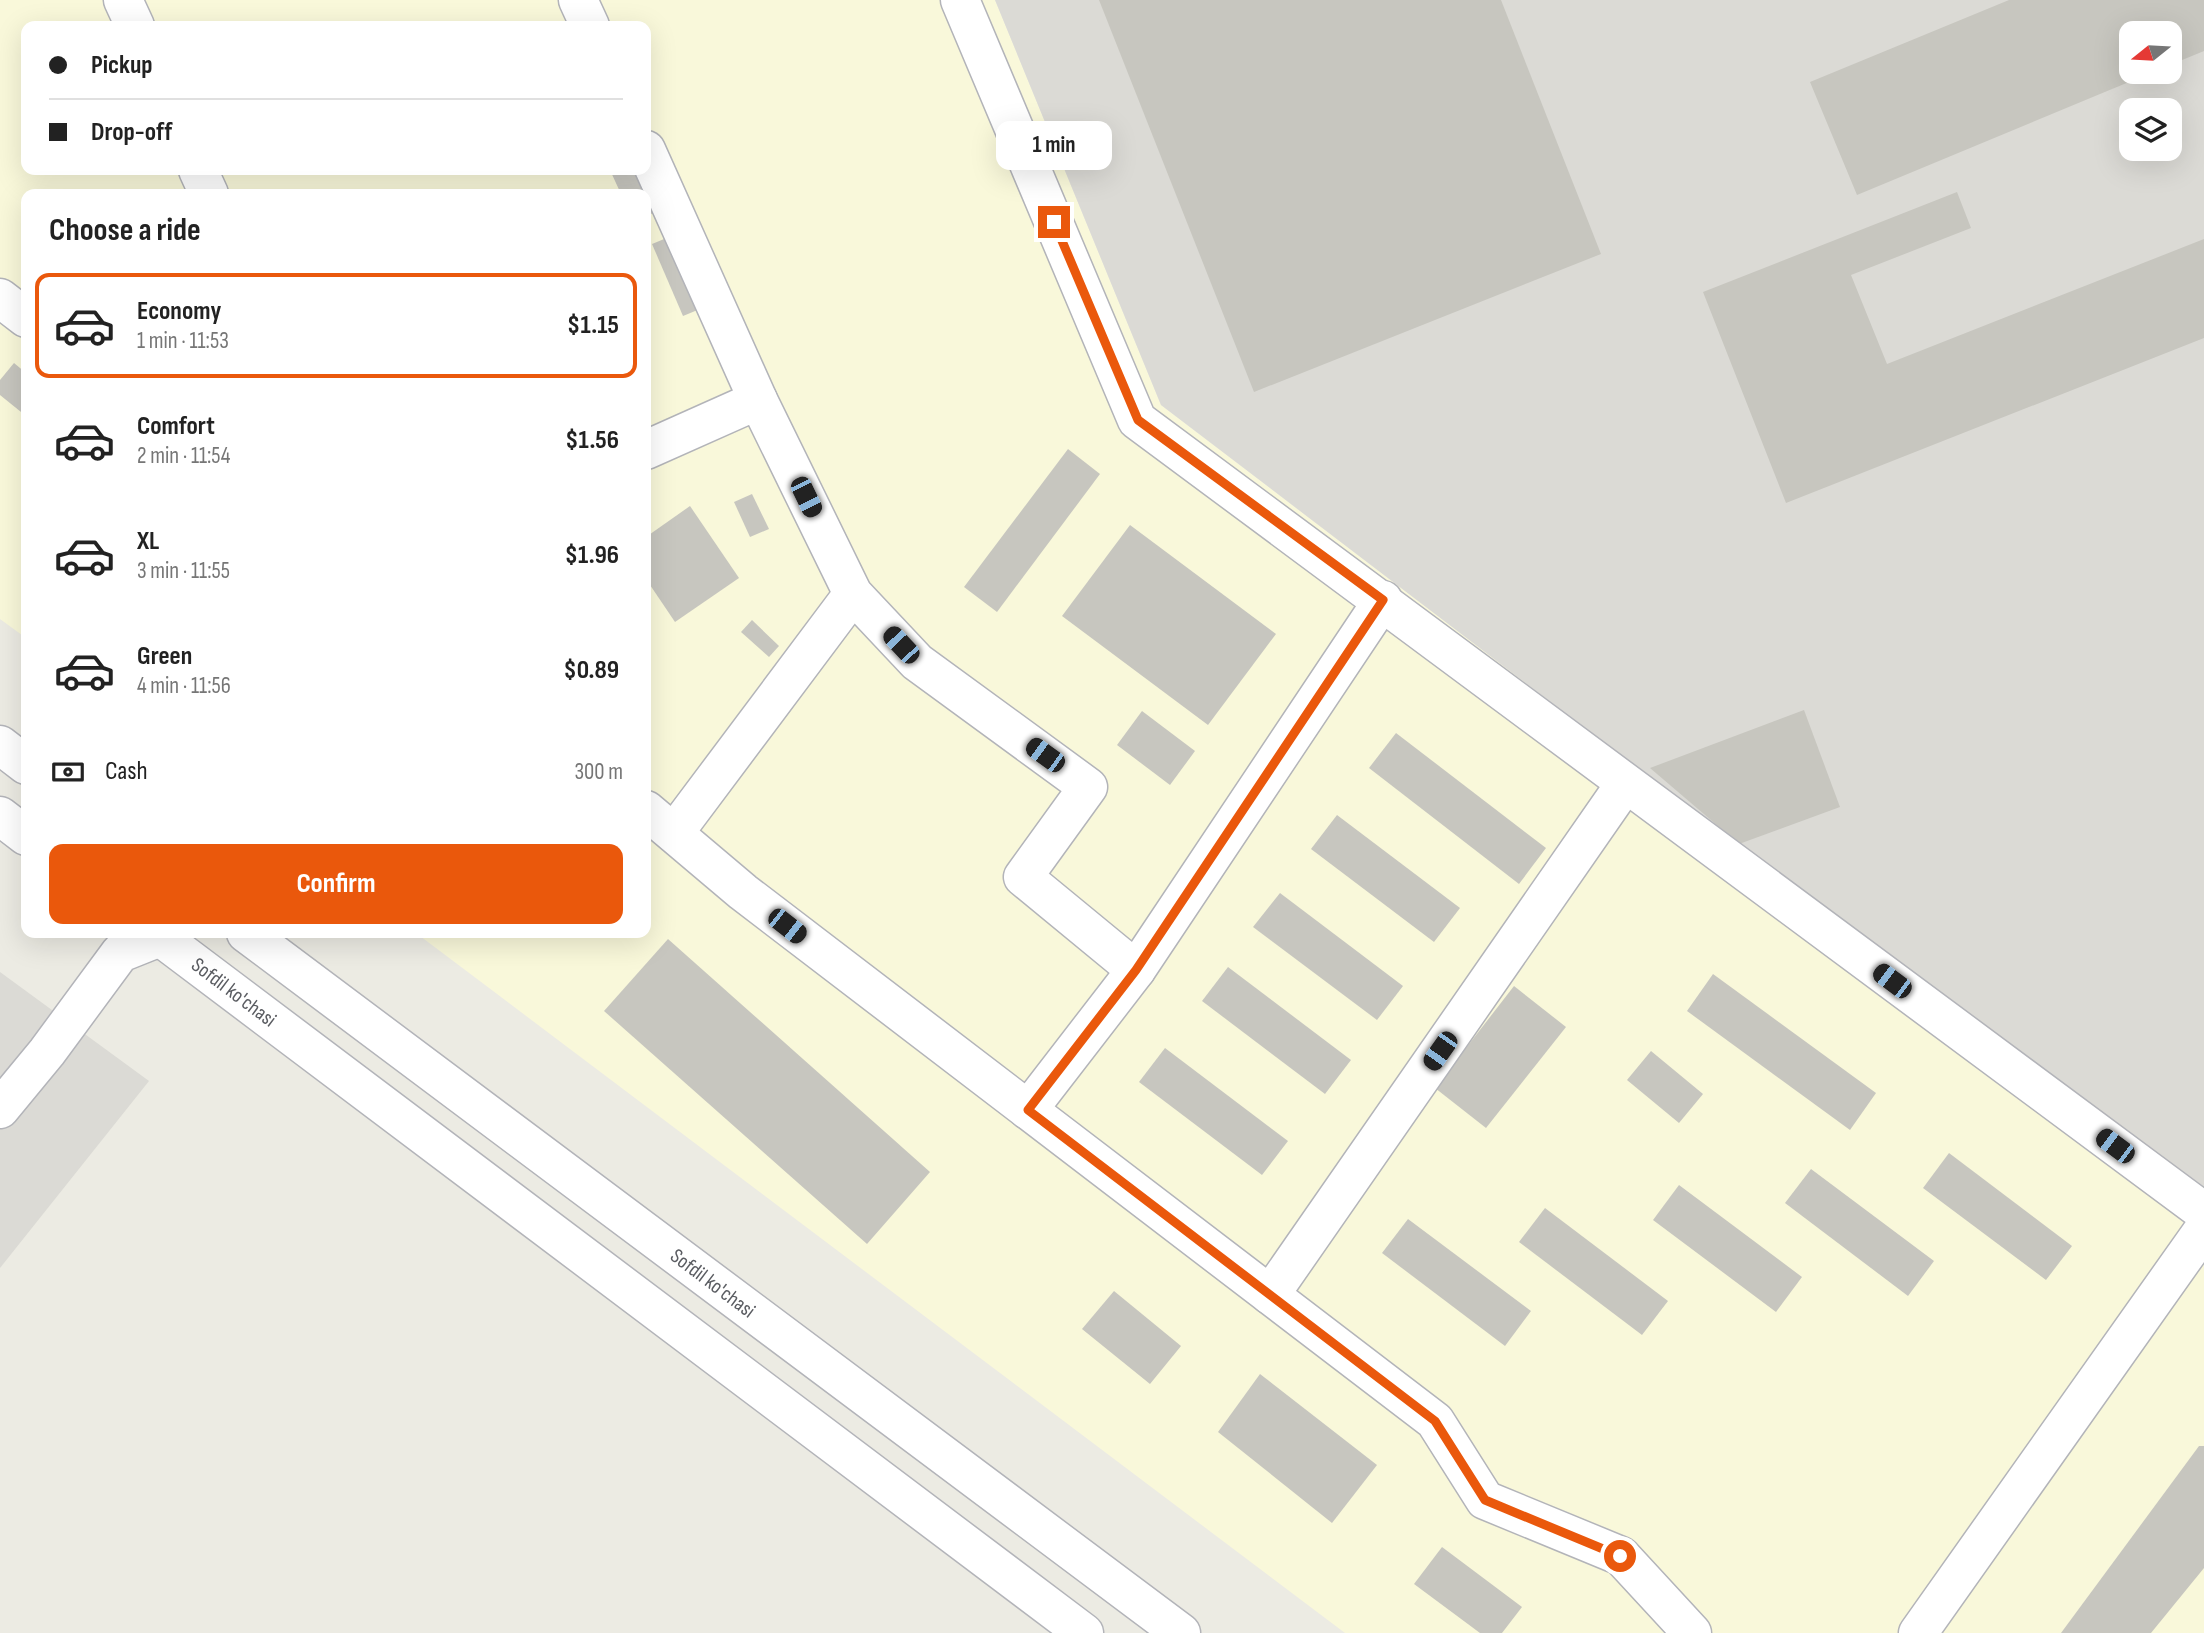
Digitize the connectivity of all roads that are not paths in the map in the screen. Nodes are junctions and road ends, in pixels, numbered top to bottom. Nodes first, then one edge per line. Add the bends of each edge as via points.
1 (124, 0) edge
2 (578, 0) edge
3 (960, 0) edge
4 (133, 21) edge
5 (588, 21) edge
6 (651, 161) edge
7 (0, 298) edge
8 (21, 314) edge
9 (758, 400) junction
10 (651, 448) edge
11 (853, 594) junction
12 (1383, 600) junction
13 (0, 745) edge
14 (21, 761) edge
15 (1625, 784) junction
16 (0, 816) edge
17 (660, 821) edge
18 (21, 832) edge
19 (151, 938) edge
20 (164, 938) edge
21 (253, 938) edge
22 (1136, 970) junction
23 (0, 1109) edge
24 (1028, 1110) junction
25 (2204, 1212) edge
26 (2204, 1229) edge
27 (1270, 1295) junction
28 (1084, 1633) edge
29 (1181, 1633) edge
30 (1692, 1633) edge
31 (1918, 1633) edge

1 - 4 street
2 - 5 street
3 - 12 street via 1138,420
6 - 9 street
7 - 8 street
9 - 10 street
9 - 11 street
11 - 17 street
11 - 22 street via 917,662 1088,787 1023,877
12 - 15 street
12 - 22 street
13 - 14 street
15 - 25 street
15 - 27 street
16 - 18 street
17 - 24 street via 743,892
19 - 23 street via 120,953
20 - 28 street, Sofdil ko'chasi
21 - 29 street, Sofdil ko'chasi
22 - 24 street
24 - 27 street
26 - 31 street
27 - 30 street via 1435,1421 1485,1500 1620,1556

